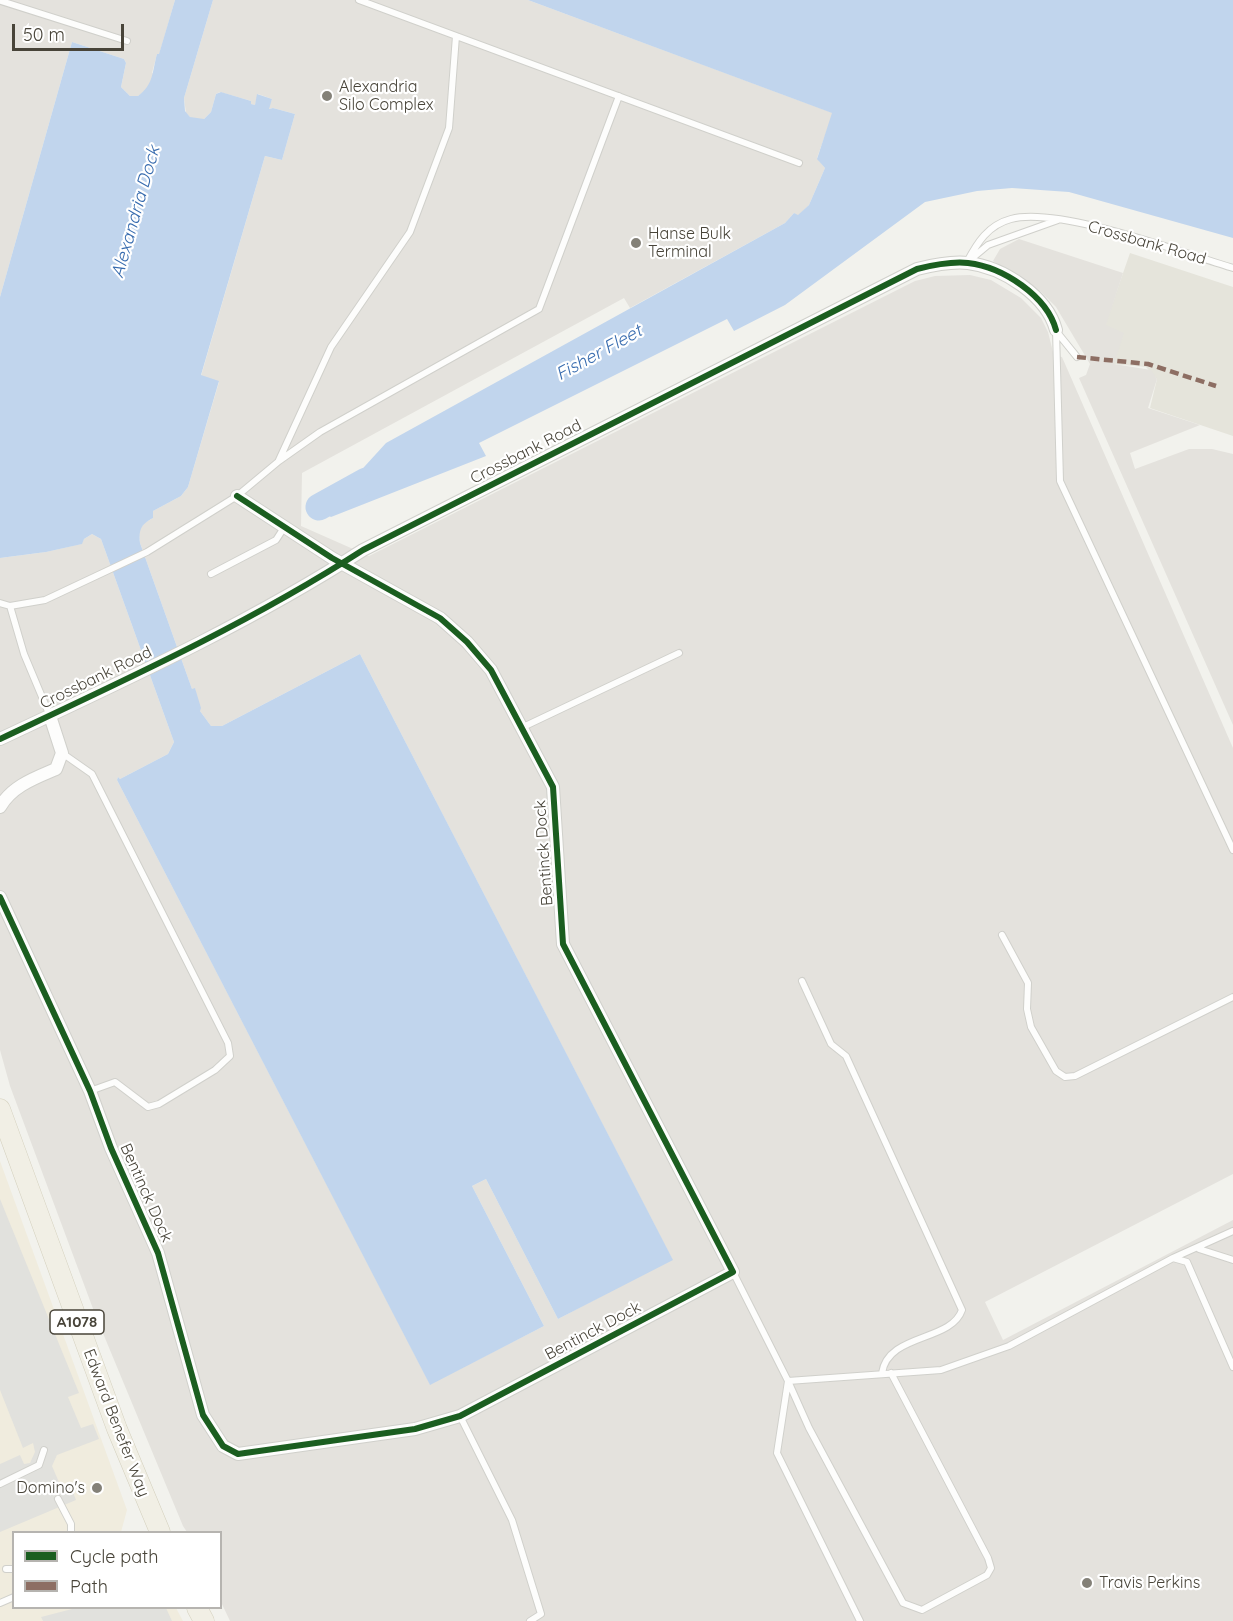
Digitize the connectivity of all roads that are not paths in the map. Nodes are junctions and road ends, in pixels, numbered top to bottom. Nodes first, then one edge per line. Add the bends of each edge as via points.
1 (359, 0) edge
2 (1, 2) edge
3 (456, 36) junction
4 (127, 41) dead end
5 (619, 96) junction
6 (799, 163) dead end
7 (1061, 219) junction
8 (967, 262) junction
9 (1233, 268) edge
10 (1056, 330) junction
11 (1077, 357) dead end
12 (279, 461) junction
13 (237, 496) junction
14 (286, 525) junction
15 (342, 563) junction
16 (211, 574) dead end
17 (0, 603) edge
18 (10, 606) junction
19 (679, 653) dead end
20 (50, 716) junction
21 (521, 728) junction
22 (0, 739) edge
23 (62, 753) junction
24 (2, 800) edge
25 (1233, 850) edge
26 (0, 897) edge
27 (1002, 935) dead end
28 (802, 981) dead end
29 (1233, 997) edge
30 (90, 1090) junction
31 (0, 1109) edge
32 (1233, 1231) edge
33 (1198, 1249) junction
34 (1173, 1258) junction
35 (1233, 1260) edge
36 (733, 1272) junction
37 (1233, 1367) edge
38 (882, 1373) junction
39 (891, 1373) junction
40 (788, 1381) junction
41 (460, 1416) junction
42 (44, 1450) dead end
43 (0, 1484) edge
44 (58, 1499) dead end
45 (71, 1531) edge
46 (159, 1531) edge
47 (6, 1569) dead end
48 (12, 1569) edge
49 (530, 1621) edge
50 (860, 1621) edge

1 - 3 lane
2 - 4 lane
3 - 5 lane
3 - 12 lane via 449,128 410,232 331,347
5 - 6 lane
5 - 12 lane via 539,309 320,432
7 - 8 lane via 988,245
7 - 8 lane, Crossbank Road via 1009,219 978,240
7 - 9 lane, Crossbank Road
8 - 10 street, Crossbank Road via 1001,274 1038,298
8 - 15 street, Crossbank Road via 917,269
10 - 11 lane
10 - 25 lane via 1060,482
12 - 13 lane
13 - 14 street
13 - 18 lane via 147,552 83,584 45,600
14 - 15 street
14 - 16 lane via 271,543
15 - 20 street, Crossbank Road via 183,651
15 - 21 street, Bentinck Dock via 440,618 467,642 491,670
17 - 18 lane
18 - 20 lane via 24,654
19 - 21 lane
20 - 22 street, Crossbank Road
20 - 23 street
21 - 36 street, Bentinck Dock via 553,787 563,944
23 - 24 street via 56,769 25,782
23 - 30 lane via 92,774 223,1033 230,1056 214,1070 148,1107 114,1082
26 - 30 street, Bentinck Dock
27 - 29 lane via 1028,983 1027,1009 1032,1027 1050,1064 1065,1077 1075,1076
28 - 38 lane via 831,1044 846,1056 962,1310 952,1323 887,1357
30 - 41 street, Bentinck Dock via 158,1253 203,1414 223,1446 238,1454 415,1429
31 - 46 main road, Edward Benefer Way / A1078 via 117,1429
32 - 33 lane
33 - 34 lane
33 - 35 lane
34 - 37 lane via 1187,1262
34 - 39 lane via 1009,1346 941,1370
36 - 40 lane
36 - 41 street, Bentinck Dock
38 - 39 lane
38 - 40 lane
39 - 40 lane via 991,1568 987,1575 922,1610 903,1603
40 - 50 lane via 777,1453
41 - 49 lane via 512,1520 541,1614
42 - 43 lane via 39,1465
44 - 45 lane
47 - 48 lane

